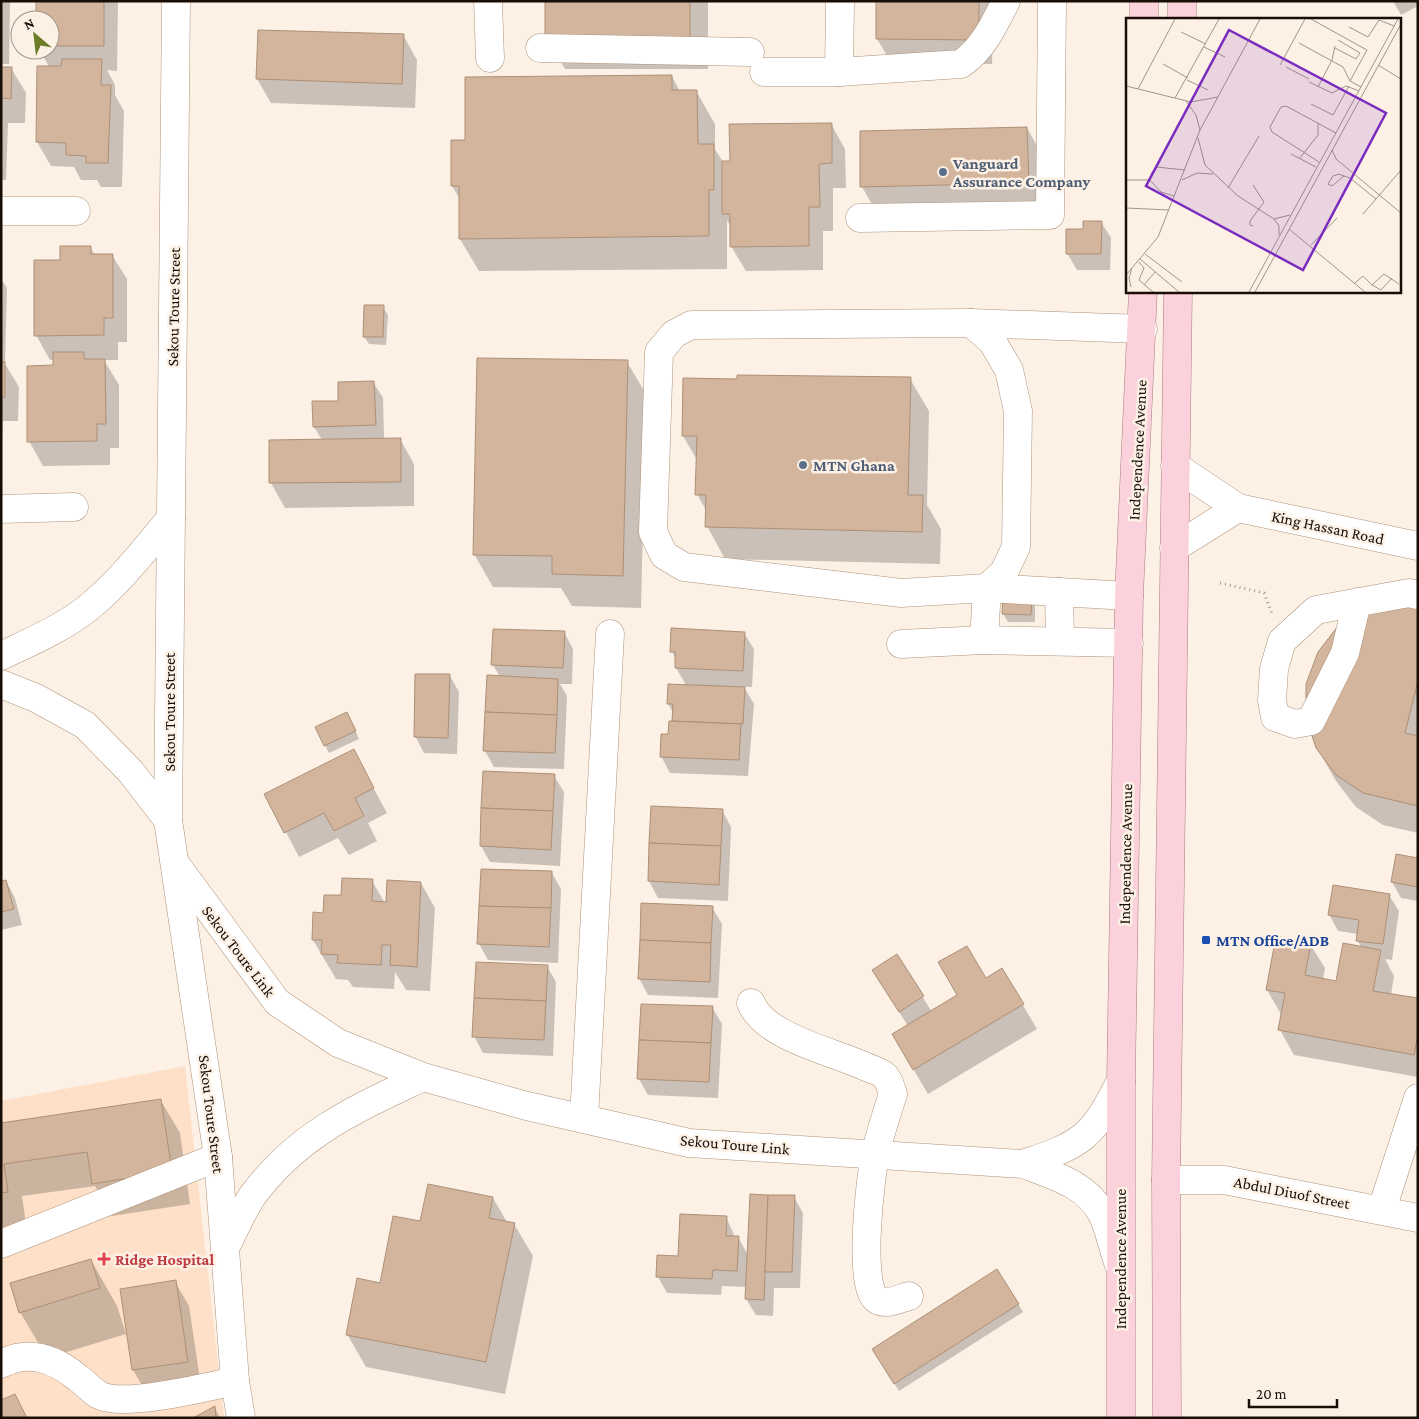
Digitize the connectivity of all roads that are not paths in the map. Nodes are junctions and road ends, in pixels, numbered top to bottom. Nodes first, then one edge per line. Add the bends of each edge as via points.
1 (176, 1) edge
2 (488, 1) edge
3 (840, 1) edge
4 (1006, 1) edge
5 (1052, 1) edge
6 (1144, 1) edge
7 (1182, 1) edge
8 (1144, 18) edge
9 (1182, 18) edge
10 (540, 48) dead end
11 (490, 58) dead end
12 (839, 72) junction
13 (76, 211) dead end
14 (1, 212) edge
15 (860, 218) dead end
16 (1143, 292) edge
17 (1178, 292) edge
18 (971, 323) junction
19 (1143, 329) junction
20 (1175, 466) junction
21 (74, 507) dead end
22 (1238, 508) junction
23 (1, 509) edge
24 (171, 518) junction
25 (1418, 546) edge
26 (1174, 548) junction
27 (987, 588) junction
28 (1059, 592) junction
29 (1418, 595) edge
30 (1129, 596) junction
31 (1357, 602) dead end
32 (610, 634) dead end
33 (984, 640) junction
34 (1060, 641) junction
35 (1128, 643) junction
36 (901, 644) dead end
37 (1, 656) edge
38 (1, 684) edge
39 (168, 820) junction
40 (174, 863) junction
41 (751, 1003) dead end
42 (423, 1077) junction
43 (1121, 1081) junction
44 (1418, 1098) edge
45 (584, 1118) junction
46 (876, 1154) junction
47 (218, 1158) junction
48 (1024, 1164) junction
49 (1166, 1180) junction
50 (1382, 1209) junction
51 (1418, 1218) edge
52 (1, 1244) edge
53 (226, 1246) junction
54 (1119, 1267) junction
55 (909, 1296) dead end
56 (1, 1364) edge
57 (235, 1381) junction
58 (241, 1418) edge
59 (1121, 1418) edge
60 (1167, 1418) edge

1 - 24 street, Sekou Toure Street
2 - 11 street
3 - 12 street
4 - 12 street via 992,30 975,54 961,64
5 - 15 street via 1050,216
6 - 8 main road
7 - 9 main road
10 - 12 street via 757,62
13 - 14 street
16 - 19 main road, Independence Avenue
17 - 20 main road
18 - 19 street
18 - 27 street via 992,341 1009,370 1018,411 1016,547 1004,572
18 - 27 street via 691,325 674,334 659,352 653,532 664,555 684,567 902,593
19 - 30 main road, Independence Avenue
20 - 22 street, King Hassan Road
20 - 26 main road
21 - 23 street
22 - 25 street, King Hassan Road
22 - 26 street
24 - 37 street via 123,575 87,608 43,636
24 - 39 street, Sekou Toure Street
26 - 49 main road
27 - 28 street
27 - 33 street
28 - 30 street
28 - 34 street
29 - 31 street via 1409,593
30 - 35 main road, Independence Avenue
32 - 45 street
33 - 34 street
33 - 36 street
34 - 35 street
35 - 43 main road, Independence Avenue
38 - 39 street via 36,698 85,725 131,772
39 - 40 street, Sekou Toure Street
40 - 42 street, Sekou Toure Link via 277,1002 338,1043
40 - 47 street, Sekou Toure Street
41 - 46 street via 760,1019 794,1038 884,1075 893,1094
42 - 45 street, Sekou Toure Link
42 - 53 street via 356,1109 314,1134 280,1163 252,1197
43 - 48 street, Sekou Toure Link via 1103,1113 1084,1136 1061,1150
43 - 54 main road, Independence Avenue
44 - 50 street
45 - 46 street, Sekou Toure Link via 689,1143
46 - 48 street, Sekou Toure Link
46 - 55 street via 868,1215 866,1267 871,1292 876,1299 885,1302
47 - 52 street
47 - 53 street, Sekou Toure Street
48 - 54 street, Sekou Toure Link via 1066,1179 1087,1196 1103,1215
49 - 50 street, Abdul Diuof Street via 1224,1180
49 - 60 main road
50 - 51 street, Abdul Diuof Street
53 - 57 street, Sekou Toure Street
54 - 59 main road, Independence Avenue
56 - 57 street via 11,1359 40,1356 76,1376 100,1396 124,1399 161,1396
57 - 58 street, Sekou Toure Street

